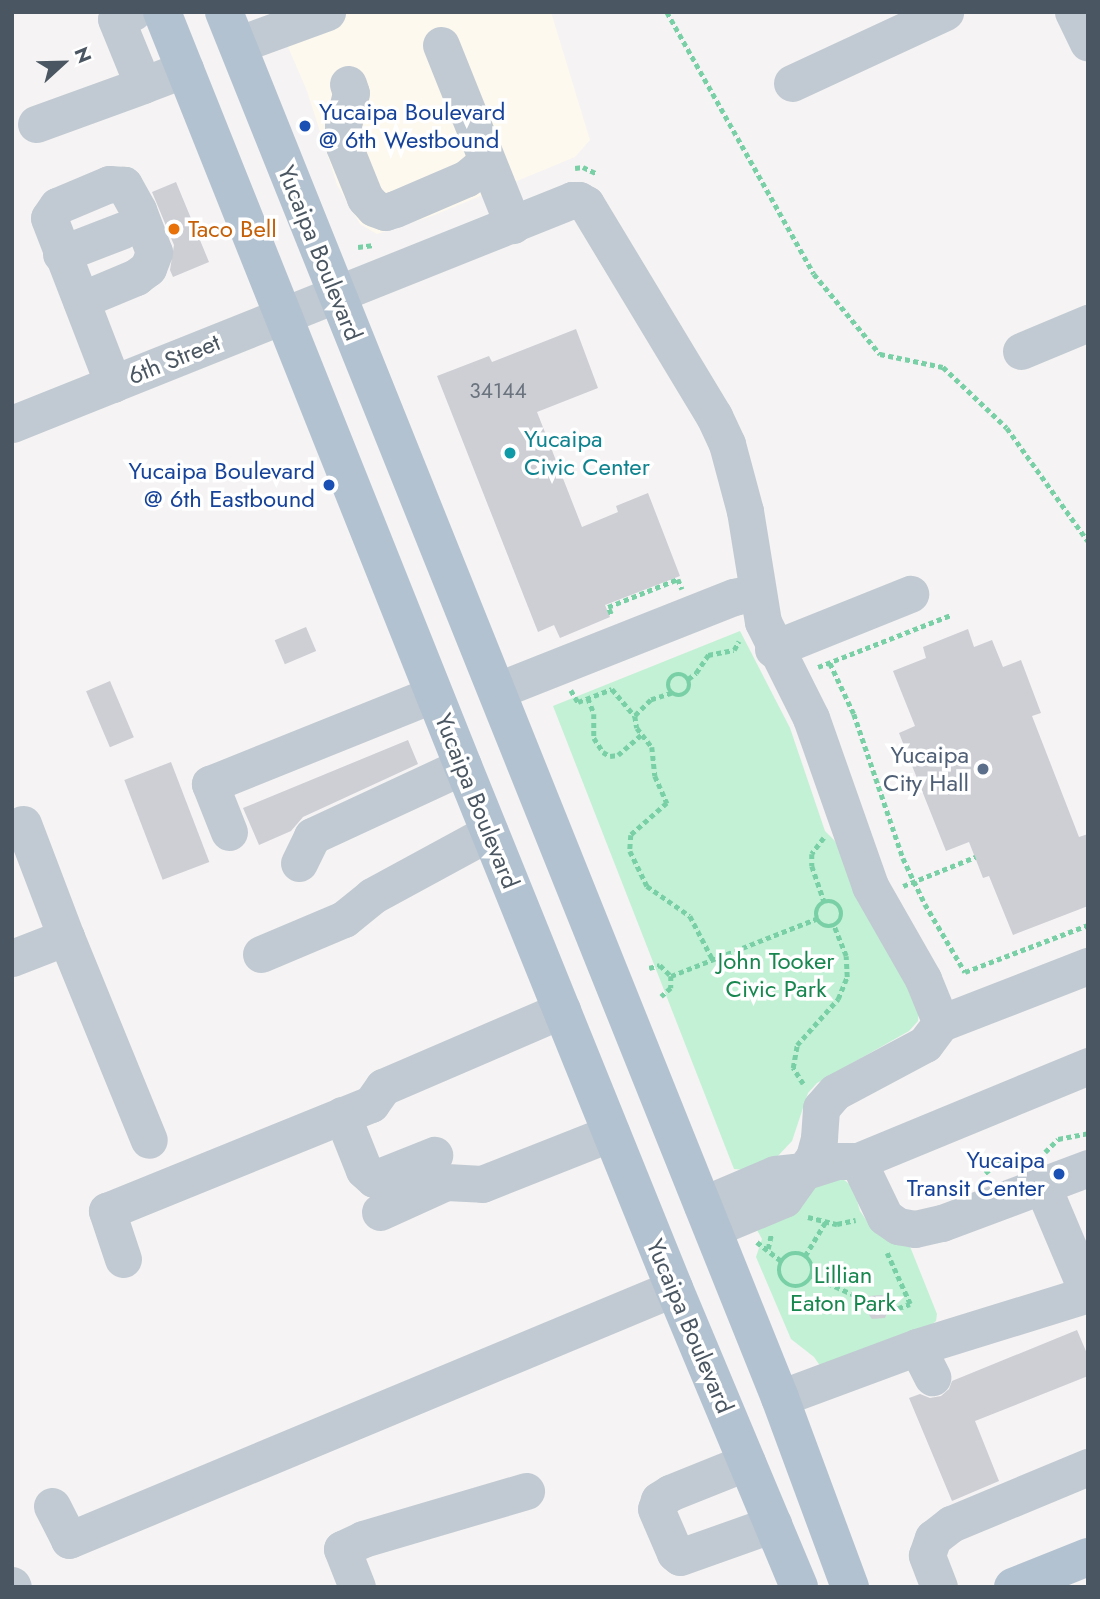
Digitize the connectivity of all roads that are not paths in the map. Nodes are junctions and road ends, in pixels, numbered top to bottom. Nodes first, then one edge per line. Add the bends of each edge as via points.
1 (133, 12) edge
2 (162, 12) edge
3 (327, 12) edge
4 (945, 12) edge
5 (1073, 12) edge
6 (231, 28) edge
7 (1088, 43) edge
8 (441, 45) dead end
9 (185, 69) junction
10 (792, 83) dead end
11 (348, 84) dead end
12 (143, 85) junction
13 (36, 124) dead end
14 (487, 161) junction
15 (513, 225) junction
16 (123, 230) dead end
17 (61, 254) junction
18 (335, 294) junction
19 (81, 300) junction
20 (283, 315) junction
21 (1088, 323) edge
22 (1021, 351) dead end
23 (113, 384) junction
24 (12, 424) edge
25 (756, 592) junction
26 (910, 594) dead end
27 (774, 649) junction
28 (496, 691) junction
29 (434, 694) junction
30 (463, 766) junction
31 (23, 824) dead end
32 (229, 832) dead end
33 (490, 832) junction
34 (299, 863) dead end
35 (66, 937) junction
36 (261, 954) dead end
37 (12, 958) edge
38 (1088, 966) edge
39 (562, 1010) junction
40 (941, 1023) junction
41 (1088, 1066) edge
42 (342, 1115) junction
43 (611, 1133) junction
44 (149, 1140) dead end
45 (434, 1155) dead end
46 (858, 1161) junction
47 (1088, 1168) edge
48 (806, 1171) junction
49 (1042, 1185) junction
50 (380, 1212) dead end
51 (707, 1217) junction
52 (1075, 1227) edge
53 (123, 1259) dead end
54 (674, 1288) junction
55 (1088, 1294) edge
56 (780, 1398) junction
57 (747, 1462) junction
58 (1088, 1467) edge
59 (526, 1491) dead end
60 (52, 1506) dead end
61 (773, 1524) junction
62 (1088, 1557) edge
63 (357, 1587) edge
64 (799, 1587) edge
65 (850, 1587) edge
66 (939, 1587) edge
67 (1013, 1587) edge

1 - 12 street via 116,19
2 - 9 main road, Yucaipa Boulevard
3 - 6 street
4 - 10 street
5 - 7 street
6 - 18 main road, Yucaipa Boulevard
8 - 14 street
9 - 12 street
9 - 20 main road, Yucaipa Boulevard
11 - 14 street via 351,93 343,125 344,146 365,198 374,208 396,209 467,178
12 - 13 street
14 - 15 street
15 - 18 street, 6th Street
15 - 25 street, 6th Street via 572,200 579,200 592,213 727,444 745,512
16 - 17 street
17 - 19 street
17 - 19 street via 49,218 57,206 109,184 124,185 153,252 148,268
18 - 20 street, 6th Street
18 - 28 main road, Yucaipa Boulevard
19 - 23 street
20 - 23 street, 6th Street
20 - 29 main road, Yucaipa Boulevard
21 - 22 street
23 - 24 street, 6th Street
25 - 27 street
25 - 28 street
26 - 27 street
27 - 40 street via 810,718 870,886 923,979
28 - 51 main road, Yucaipa Boulevard
29 - 30 main road, Yucaipa Boulevard
29 - 32 street via 210,784
30 - 33 main road, Yucaipa Boulevard
30 - 34 street via 312,836
31 - 35 street
33 - 36 street via 372,896 344,919
33 - 39 main road, Yucaipa Boulevard
35 - 37 street
35 - 44 street
38 - 40 street
39 - 42 street via 383,1087 370,1104
39 - 43 main road, Yucaipa Boulevard
40 - 48 street via 925,1044 825,1100 819,1138
41 - 46 street
42 - 45 street via 364,1170 374,1179
42 - 53 street via 107,1211
43 - 50 street via 482,1184 446,1182
43 - 54 main road, Yucaipa Boulevard
46 - 48 street via 836,1161
46 - 49 street via 885,1217 898,1226 915,1229
47 - 49 street
48 - 51 street via 775,1174
49 - 52 street
51 - 56 main road, Yucaipa Boulevard
52 - 55 street
54 - 57 main road, Yucaipa Boulevard
54 - 60 street via 69,1540
55 - 56 street via 925,1362
56 - 65 main road, Yucaipa Boulevard
57 - 61 main road, Yucaipa Boulevard
57 - 61 street via 670,1493 659,1500 656,1509 680,1557
58 - 66 street via 951,1524 933,1538 927,1555
59 - 63 street via 342,1549
61 - 64 main road, Yucaipa Boulevard
62 - 67 main road

